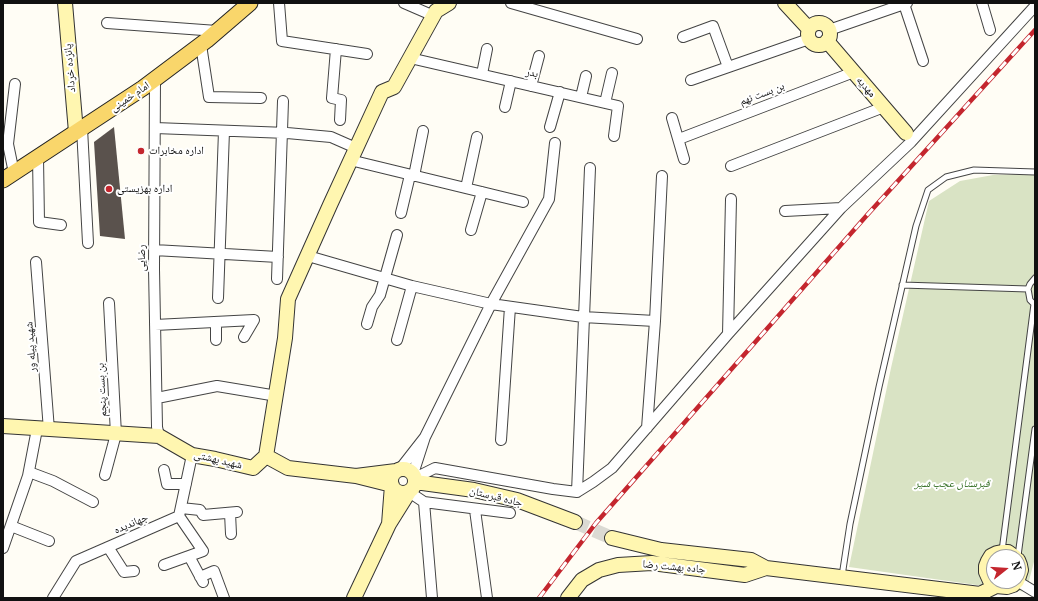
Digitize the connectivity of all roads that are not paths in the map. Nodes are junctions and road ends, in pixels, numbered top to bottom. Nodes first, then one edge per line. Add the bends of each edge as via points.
1 (65, 3) edge
2 (250, 3) edge
3 (279, 3) edge
4 (404, 3) edge
5 (449, 3) edge
6 (511, 3) edge
7 (785, 3) edge
8 (875, 3) edge
9 (982, 3) edge
10 (905, 4) edge
11 (1035, 6) edge
12 (437, 10) edge
13 (879, 13) junction
14 (107, 23) dead end
15 (990, 30) dead end
16 (217, 31) junction
17 (809, 34) junction
18 (828, 36) junction
19 (682, 37) dead end
20 (637, 38) dead end
21 (201, 45) junction
22 (336, 49) junction
23 (487, 49) dead end
24 (367, 54) dead end
25 (539, 56) dead end
26 (410, 58) junction
27 (923, 61) dead end
28 (728, 67) junction
29 (854, 72) junction
30 (612, 73) dead end
31 (482, 74) junction
32 (586, 76) dead end
33 (155, 80) junction
34 (691, 80) dead end
35 (511, 81) junction
36 (15, 84) dead end
37 (531, 86) junction
38 (560, 92) junction
39 (581, 97) junction
40 (261, 98) dead end
41 (283, 101) dead end
42 (605, 103) junction
43 (505, 107) dead end
44 (884, 107) junction
45 (672, 118) dead end
46 (340, 120) dead end
47 (550, 127) dead end
48 (155, 128) junction
49 (79, 130) junction
50 (224, 131) junction
51 (423, 131) dead end
52 (283, 133) junction
53 (906, 133) dead end
54 (614, 136) dead end
55 (477, 137) dead end
56 (679, 139) junction
57 (555, 143) dead end
58 (353, 154) junction
59 (38, 157) junction
60 (684, 159) dead end
61 (731, 166) dead end
62 (590, 168) dead end
63 (1035, 172) edge
64 (9, 176) edge
65 (412, 176) junction
66 (662, 176) dead end
67 (466, 188) junction
68 (482, 192) junction
69 (731, 200) dead end
70 (523, 202) dead end
71 (841, 208) junction
72 (785, 211) dead end
73 (401, 213) dead end
74 (61, 225) dead end
75 (471, 230) dead end
76 (397, 235) dead end
77 (88, 243) dead end
78 (154, 250) junction
79 (219, 254) junction
80 (308, 256) junction
81 (278, 258) junction
82 (36, 262) dead end
83 (1035, 278) edge
84 (277, 279) dead end
85 (385, 279) junction
86 (902, 285) junction
87 (412, 286) junction
88 (1028, 289) junction
89 (218, 298) dead end
90 (109, 302) dead end
91 (491, 304) junction
92 (1034, 304) edge
93 (510, 307) junction
94 (583, 317) junction
95 (656, 321) junction
96 (216, 322) junction
97 (366, 324) dead end
98 (155, 325) junction
99 (728, 334) junction
100 (244, 337) dead end
101 (216, 340) dead end
102 (397, 340) dead end
103 (276, 396) junction
104 (157, 398) junction
105 (3, 426) edge
106 (647, 428) junction
107 (43, 429) junction
108 (1035, 429) edge
109 (116, 434) junction
110 (159, 436) junction
111 (425, 437) junction
112 (501, 440) dead end
113 (192, 455) junction
114 (266, 456) junction
115 (164, 470) dead end
116 (398, 470) junction
117 (28, 472) junction
118 (105, 475) dead end
119 (356, 476) junction
120 (413, 482) junction
121 (186, 484) junction
122 (392, 485) junction
123 (577, 492) junction
124 (93, 502) dead end
125 (424, 502) junction
126 (476, 510) junction
127 (180, 512) junction
128 (510, 513) dead end
129 (575, 522) tunnel mouth
130 (389, 524) junction
131 (11, 526) junction
132 (231, 534) dead end
133 (612, 538) tunnel mouth
134 (49, 541) dead end
135 (3, 546) edge
136 (108, 547) junction
137 (1002, 549) edge
138 (1018, 549) edge
139 (189, 556) junction
140 (164, 564) dead end
141 (766, 568) junction
142 (134, 571) dead end
143 (842, 577) junction
144 (1026, 586) edge
145 (990, 589) edge
146 (1035, 592) edge
147 (53, 598) edge
148 (224, 598) edge
149 (354, 598) edge
150 (432, 598) edge
151 (487, 598) edge
152 (568, 598) edge

1 - 49 street, پانزده خرداد
2 - 16 main road, امام خمینی
3 - 22 street via 282,41
4 - 12 street
5 - 12 street
6 - 20 street
7 - 17 street
8 - 13 street
9 - 15 street
10 - 13 street
10 - 27 street
11 - 71 street via 911,142
12 - 26 street
13 - 18 street
14 - 16 street
16 - 21 main road, امام خمینی
17 - 18 street via 814,24 821,23 827,27
17 - 28 street
18 - 29 street, مهدیه
19 - 28 street via 713,26
21 - 33 main road, امام خمینی
21 - 40 street via 209,97
22 - 24 street
22 - 46 street via 332,98 341,100
23 - 31 street
25 - 37 street
26 - 31 street, بدر
26 - 58 street via 394,87 382,92
28 - 34 street
29 - 44 street, مهدیه
29 - 56 street, بن بست نهم
30 - 42 street
31 - 35 street, بدر
32 - 39 street
33 - 48 street, رضایی
33 - 49 main road, امام خمینی
35 - 37 street, بدر
35 - 43 street
36 - 64 street via 8,144
37 - 38 street, بدر
38 - 39 street, بدر
38 - 47 street
39 - 42 street, بدر
41 - 52 street
42 - 54 street, بدر via 618,106
44 - 53 street, مهدیه
44 - 61 street
45 - 56 street
48 - 50 street
48 - 78 street, رضایی
49 - 59 main road, امام خمینی
49 - 77 street
50 - 52 street
50 - 79 street
51 - 65 street
52 - 58 street via 331,138
52 - 81 street
55 - 67 street
56 - 60 street
57 - 91 street via 549,199
58 - 65 street
58 - 80 street
59 - 64 main road, امام خمینی
59 - 74 street via 39,222
62 - 94 street
63 - 86 lane via 974,170 946,177 928,190 916,226
65 - 67 street
65 - 73 street
66 - 95 street
67 - 68 street
68 - 70 street
68 - 75 street
69 - 99 street
71 - 72 street
71 - 99 street
76 - 85 street
78 - 79 street
78 - 98 street, رضایی
79 - 81 street
79 - 89 street
80 - 85 street
80 - 103 street via 288,299
81 - 84 street
82 - 107 street, شهید پیله ور
83 - 88 lane
85 - 87 street
85 - 97 street
86 - 88 lane
86 - 143 lane via 850,524
87 - 91 street
87 - 102 street
88 - 92 lane via 1030,300
90 - 109 street, بن بست پنجم
91 - 93 street
91 - 111 street
92 - 137 lane
93 - 94 street
93 - 112 street
94 - 95 street
94 - 123 street
95 - 106 street
96 - 98 street
96 - 100 street via 254,320
96 - 101 street
98 - 104 street, رضایی
99 - 106 street
103 - 104 street via 217,386
103 - 114 street
104 - 110 street, رضایی
105 - 107 street, شهید بهشتی
106 - 123 street via 612,468
107 - 109 street, شهید بهشتی
107 - 117 street, شهید پیله ور
108 - 138 lane
109 - 110 street, شهید بهشتی
109 - 118 street, بن بست پنجم
110 - 113 street, شهید بهشتی
111 - 116 street
111 - 120 street
113 - 114 street, شهید بهشتی via 252,468
113 - 121 street
114 - 119 street via 288,468
115 - 121 street via 167,484
116 - 119 street
116 - 120 street via 407,469
116 - 122 street via 392,478
117 - 124 street via 53,481
117 - 131 street, شهید پیله ور
119 - 122 street
120 - 122 street via 401,493
120 - 123 street via 435,468
120 - 125 street
120 - 129 street, جاده قبرستان via 474,490 517,500
120 - 130 street
121 - 127 street
122 - 130 street
125 - 126 street
125 - 150 street
126 - 128 street
126 - 151 street
127 - 132 street via 200,510 203,515 234,512
127 - 136 street, جهاندیده
127 - 139 street via 203,551
130 - 149 street
131 - 134 street
131 - 135 street, شهید پیله ور
133 - 141 street via 661,550 751,560
136 - 142 street via 124,572
136 - 147 street, جهاندیده via 76,561
139 - 140 street
139 - 148 street via 201,579 214,572
141 - 143 street
141 - 152 street, جاده بهشت رضا via 745,575 652,563 618,565 599,570 582,580
143 - 145 street via 980,594
144 - 146 street

